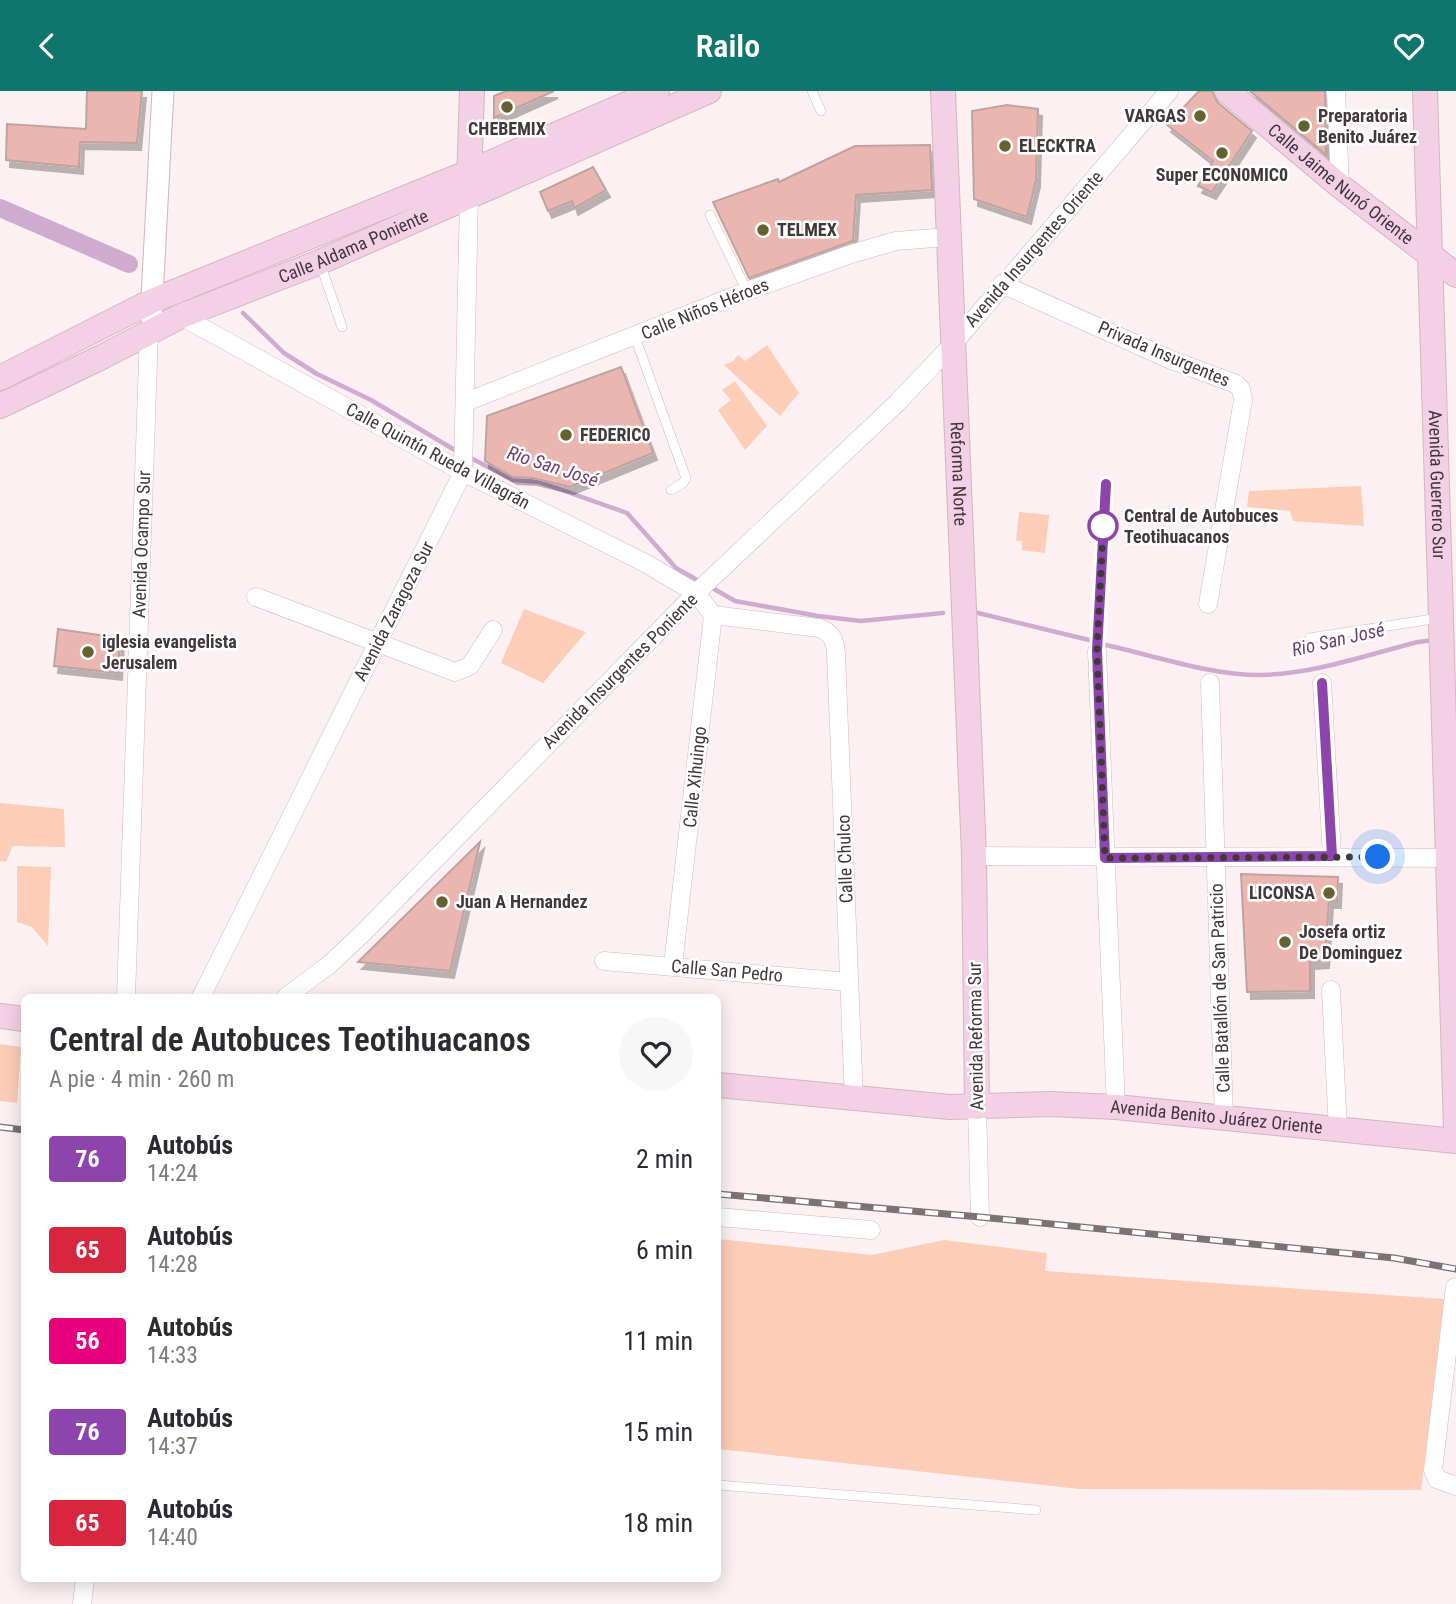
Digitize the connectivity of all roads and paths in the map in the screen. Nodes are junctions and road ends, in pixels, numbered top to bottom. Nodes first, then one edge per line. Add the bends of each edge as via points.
1 (163, 91) edge
2 (472, 91) edge
3 (657, 91) edge
4 (709, 91) edge
5 (812, 91) edge
6 (943, 91) edge
7 (1170, 91) edge
8 (1227, 91) edge
9 (1336, 91) edge
10 (1425, 91) edge
11 (821, 111) dead end
12 (469, 184) junction
13 (1340, 186) junction
14 (710, 215) dead end
15 (948, 237) junction
16 (1429, 254) junction
17 (320, 262) junction
18 (1456, 275) edge
19 (1002, 284) junction
20 (747, 291) junction
21 (152, 301) junction
22 (181, 316) junction
23 (342, 327) dead end
24 (149, 332) junction
25 (635, 337) junction
26 (953, 344) junction
27 (0, 378) edge
28 (466, 402) junction
29 (0, 406) edge
30 (464, 466) junction
31 (1106, 484) dead end
32 (671, 490) dead end
33 (698, 592) junction
34 (256, 597) dead end
35 (1208, 604) dead end
36 (713, 615) junction
37 (1441, 629) junction
38 (493, 630) dead end
39 (1310, 638) dead end
40 (378, 642) junction
41 (1097, 651) joint
42 (1210, 683) dead end
43 (1322, 683) dead end
44 (974, 856) junction
45 (1332, 856) junction
46 (1105, 858) junction
47 (1215, 858) junction
48 (1451, 858) edge
49 (604, 961) dead end
50 (673, 965) junction
51 (849, 982) junction
52 (1331, 990) dead end
53 (126, 994) edge
54 (202, 994) edge
55 (290, 994) edge
56 (0, 1016) edge
57 (21, 1019) edge
58 (721, 1085) edge
59 (854, 1099) junction
60 (977, 1107) junction
61 (1116, 1107) junction
62 (1224, 1118) junction
63 (1338, 1130) junction
64 (1456, 1130) edge
65 (1456, 1141) edge
66 (721, 1217) edge
67 (980, 1217) dead end
68 (871, 1230) dead end
69 (1455, 1287) edge
70 (1452, 1355) edge
71 (721, 1485) edge
72 (1456, 1486) edge
73 (1036, 1510) dead end
74 (85, 1582) edge
75 (82, 1604) edge

1 - 21 street, Avenida Ocampo Sur
2 - 12 main road
3 - 12 main road, Calle Aldama Poniente
4 - 12 main road, Calle Aldama Poniente
5 - 11 lane
6 - 15 main road, Reforma Norte
7 - 19 street, Avenida Insurgentes Oriente
8 - 13 main road, Calle Jaime Nunó Oriente
9 - 13 street
10 - 16 main road, Avenida Guerrero Sur
12 - 17 main road, Calle Aldama Poniente
12 - 21 main road, Calle Aldama Poniente
12 - 28 street, Avenida Zaragoza Sur
13 - 16 main road, Calle Jaime Nunó Oriente
14 - 20 lane
15 - 20 street, Calle Niños Héroes via 896,241
15 - 26 main road, Reforma Norte
16 - 18 main road, Calle Jaime Nunó Oriente
16 - 37 main road, Avenida Guerrero Sur
17 - 22 main road, Calle Aldama Poniente
17 - 23 lane
19 - 26 street, Avenida Insurgentes Oriente
19 - 35 street, Privada Insurgentes via 1241,389
20 - 25 street, Calle Niños Héroes
21 - 24 street, Avenida Ocampo Sur
21 - 27 main road, Calle Aldama Poniente
22 - 24 main road, Calle Aldama Poniente
22 - 30 street, Calle Quintín Rueda Villagrán
24 - 29 main road, Calle Aldama Poniente
24 - 53 street, Avenida Ocampo Sur
25 - 28 street, Calle Niños Héroes
25 - 32 lane via 685,473 686,480
26 - 33 street, Avenida Insurgentes Poniente
26 - 44 main road, Reforma Norte
28 - 30 street, Avenida Zaragoza Sur
30 - 33 street, Calle Quintín Rueda Villagrán
30 - 40 street, Avenida Zaragoza Sur
31 - 41 lane
33 - 36 street
33 - 55 street, Avenida Insurgentes Poniente via 364,932
34 - 40 street
36 - 50 street, Calle Xihuingo
36 - 51 street, Calle Chulco via 820,628 834,639
37 - 39 lane
37 - 48 main road, Avenida Guerrero Sur
38 - 40 street via 470,666 455,672
40 - 54 street, Avenida Zaragoza Sur
41 - 46 street
42 - 47 street, Calle Batallón de San Patricio
43 - 45 street
44 - 46 street
44 - 60 main road, Avenida Reforma Sur
45 - 47 street
45 - 48 street
46 - 47 street
46 - 61 street
47 - 62 street, Calle Batallón de San Patricio
48 - 64 main road, Avenida Guerrero Sur
49 - 50 street, Calle San Pedro
50 - 51 street, Calle San Pedro
51 - 59 street, Calle Chulco
52 - 63 street
56 - 57 main road
58 - 59 main road, Avenida Benito Juárez Oriente
59 - 60 main road, Avenida Benito Juárez Oriente
60 - 61 main road, Avenida Benito Juárez Oriente
60 - 67 street, Avenida Reforma Sur
61 - 62 main road, Avenida Benito Juárez Oriente
62 - 63 main road, Avenida Benito Juárez Oriente
63 - 65 main road, Avenida Benito Juárez Oriente
66 - 68 street
69 - 70 street
70 - 72 street via 1433,1470 1437,1479
71 - 73 lane
74 - 75 street

